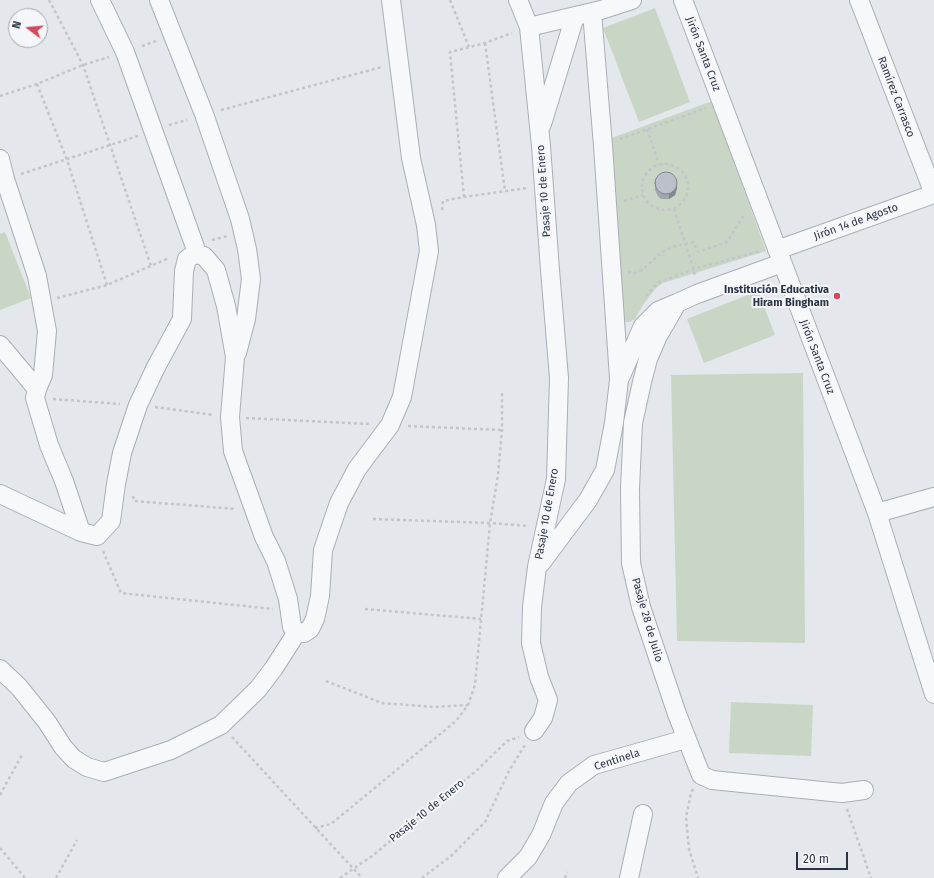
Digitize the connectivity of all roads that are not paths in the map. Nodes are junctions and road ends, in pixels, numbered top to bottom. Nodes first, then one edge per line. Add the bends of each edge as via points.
1 (100, 0) edge
2 (158, 0) edge
3 (391, 0) edge
4 (518, 0) edge
5 (632, 0) edge
6 (683, 0) edge
7 (859, 0) edge
8 (591, 9) edge
9 (529, 26) junction
10 (540, 133) junction
11 (0, 159) edge
12 (934, 194) edge
13 (195, 251) junction
14 (778, 253) junction
15 (677, 303) junction
16 (0, 345) edge
17 (235, 357) junction
18 (619, 380) junction
19 (36, 393) junction
20 (0, 494) edge
21 (934, 497) edge
22 (877, 513) junction
23 (89, 534) junction
24 (538, 567) junction
25 (297, 632) junction
26 (0, 669) edge
27 (934, 694) edge
28 (534, 731) road end
29 (686, 739) junction
30 (864, 790) dead end
31 (643, 814) dead end
32 (507, 878) edge
33 (629, 878) edge

1 - 13 street via 126,52
2 - 17 street via 204,114 243,230 251,279 246,319
3 - 25 street via 411,158 429,251 402,398 390,425 357,469 339,503 322,550 320,596 315,619 310,629 304,633
4 - 9 street, Pasaje 10 de Enero
5 - 8 street
6 - 14 street, Jirón Santa Cruz
7 - 12 street, Ramírez Carrasco
8 - 9 street
8 - 10 street
8 - 18 street
9 - 10 street, Pasaje 10 de Enero
10 - 24 street, Pasaje 10 de Enero via 559,378 556,479
11 - 19 street via 37,276 47,331 43,375
12 - 14 street, Jirón 14 de Agosto
13 - 17 street via 204,256 216,270 226,306
13 - 23 street via 187,259 184,272 182,319 138,405 122,453 111,520
14 - 15 street, Jirón 14 de Agosto
14 - 22 street, Jirón Santa Cruz
15 - 18 street, Jirón 14 de Agosto via 658,311 643,326
15 - 29 street, Pasaje 28 de Julio via 648,359 633,423 630,489 631,563 641,607
16 - 19 street
17 - 25 street via 230,417 233,451 264,537 276,561 288,599 292,627
18 - 24 street via 605,470 588,500
19 - 23 street via 49,445
20 - 23 street
21 - 22 street
22 - 27 street, Jirón Santa Cruz
24 - 28 street, Pasaje 10 de Enero via 532,607 531,642 539,677 548,700 543,718
25 - 26 street via 258,688 221,725 171,750 104,772 86,768 74,759 19,687
29 - 30 street, Pasaje 28 de Julio via 701,775 712,780 842,793
29 - 32 street, Centinela via 594,765 569,784 554,803 541,835 528,857
31 - 33 street

